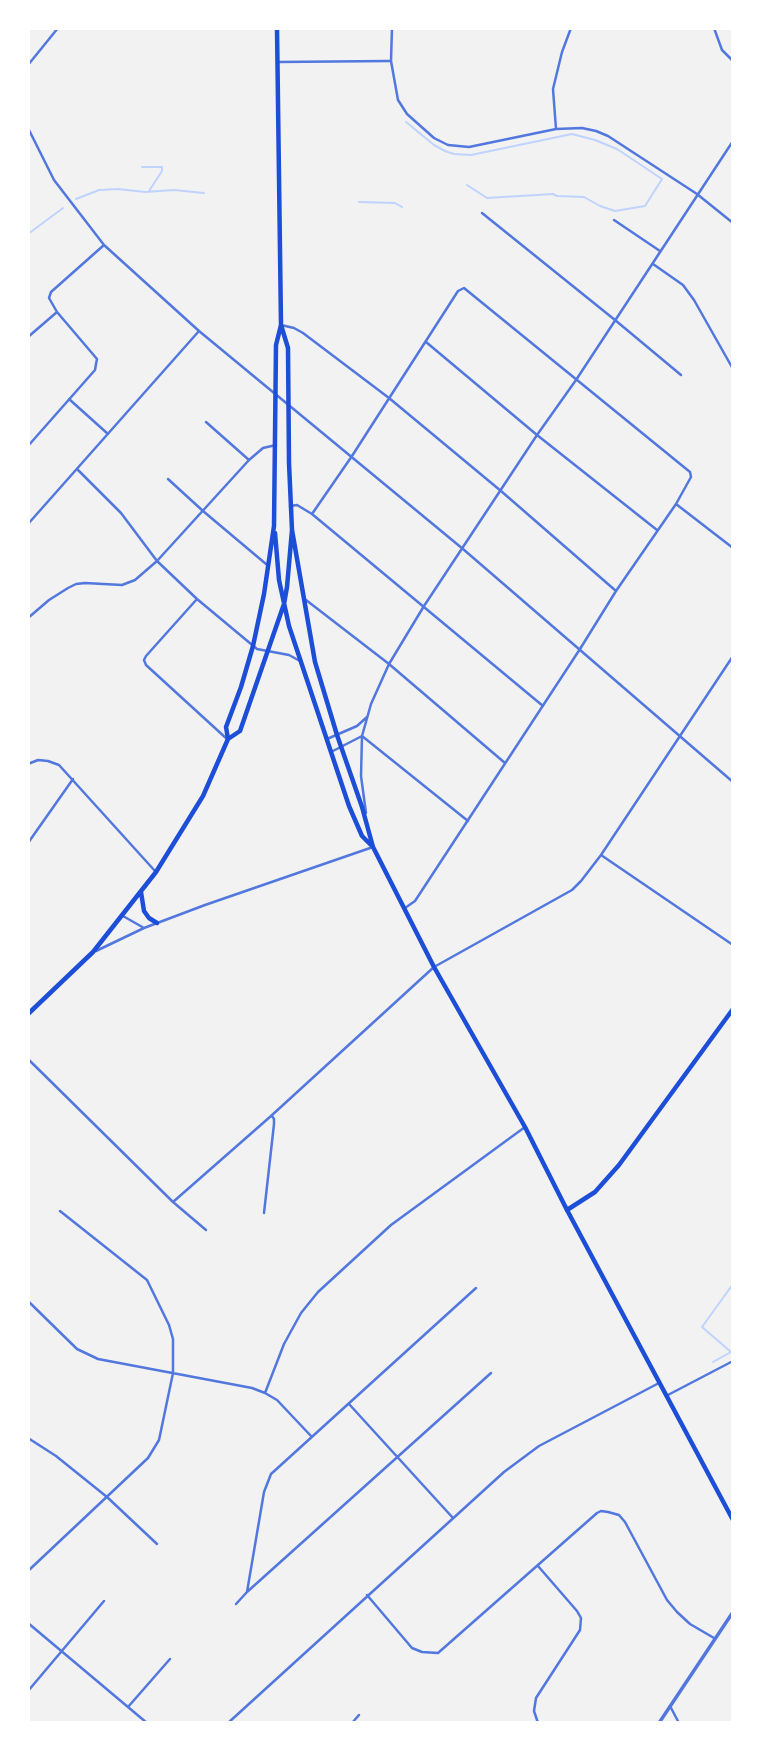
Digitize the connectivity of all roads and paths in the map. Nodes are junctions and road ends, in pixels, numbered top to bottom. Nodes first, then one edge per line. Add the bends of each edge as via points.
1 (58, 28) edge
2 (277, 28) edge
3 (392, 28) edge
4 (571, 28) edge
5 (714, 28) edge
6 (391, 61) junction
7 (733, 61) edge
8 (277, 62) junction
9 (28, 65) edge
10 (28, 128) edge
11 (555, 129) junction
12 (733, 141) edge
13 (697, 194) junction
14 (482, 213) dead end
15 (614, 220) dead end
16 (733, 223) edge
17 (104, 246) junction
18 (660, 251) junction
19 (653, 264) junction
20 (57, 312) junction
21 (615, 320) junction
22 (281, 325) junction
23 (199, 331) junction
24 (28, 337) edge
25 (426, 342) junction
26 (733, 369) edge
27 (681, 375) dead end
28 (576, 380) junction
29 (275, 393) junction
30 (389, 398) junction
31 (69, 399) junction
32 (288, 404) junction
33 (206, 422) dead end
34 (108, 434) junction
35 (537, 435) junction
36 (276, 445) junction
37 (28, 446) edge
38 (352, 456) junction
39 (249, 460) junction
40 (77, 469) junction
41 (168, 479) dead end
42 (501, 491) junction
43 (676, 504) junction
44 (290, 506) junction
45 (203, 511) junction
46 (312, 514) junction
47 (28, 524) edge
48 (274, 526) junction
49 (292, 530) junction
50 (657, 531) junction
51 (733, 548) edge
52 (463, 549) junction
53 (157, 561) junction
54 (268, 566) junction
55 (616, 591) junction
56 (303, 598) junction
57 (197, 599) junction
58 (284, 604) junction
59 (424, 606) junction
60 (28, 618) edge
61 (253, 646) junction
62 (580, 649) junction
63 (268, 651) junction
64 (733, 656) edge
65 (302, 662) junction
66 (388, 664) junction
67 (543, 706) junction
68 (367, 717) junction
69 (337, 735) junction
70 (362, 736) junction
71 (680, 737) junction
72 (228, 739) junction
73 (327, 740) junction
74 (342, 747) junction
75 (331, 752) junction
76 (505, 763) junction
77 (28, 764) edge
78 (73, 779) junction
79 (733, 782) edge
80 (468, 821) junction
81 (28, 843) edge
82 (373, 847) junction
83 (601, 856) junction
84 (156, 872) junction
85 (141, 892) junction
86 (404, 909) junction
87 (123, 916) junction
88 (156, 923) junction
89 (144, 928) junction
90 (733, 945) edge
91 (93, 952) junction
92 (434, 967) junction
93 (733, 1009) edge
94 (28, 1014) edge
95 (28, 1059) edge
96 (271, 1116) junction
97 (525, 1127) junction
98 (173, 1202) junction
99 (567, 1210) junction
100 (60, 1211) dead end
101 (264, 1213) dead end
102 (206, 1230) dead end
103 (476, 1288) dead end
104 (28, 1301) edge
105 (733, 1361) edge
106 (173, 1373) junction
107 (491, 1373) dead end
108 (659, 1382) junction
109 (265, 1393) junction
110 (666, 1396) junction
111 (349, 1403) junction
112 (312, 1436) junction
113 (28, 1438) edge
114 (397, 1456) junction
115 (107, 1497) junction
116 (453, 1518) junction
117 (733, 1520) edge
118 (157, 1544) dead end
119 (538, 1566) junction
120 (28, 1572) edge
121 (247, 1592) junction
122 (367, 1595) junction
123 (104, 1601) dead end
124 (236, 1604) dead end
125 (733, 1612) edge
126 (28, 1623) edge
127 (715, 1639) junction
128 (62, 1651) junction
129 (170, 1659) dead end
130 (28, 1691) edge
131 (670, 1706) junction
132 (128, 1707) junction
133 (359, 1715) dead end
134 (147, 1723) edge
135 (228, 1723) edge
136 (352, 1723) edge
137 (538, 1723) edge
138 (659, 1723) edge
139 (679, 1723) edge

1 - 9 street
2 - 8 main road
3 - 6 street
4 - 11 street via 553,89
5 - 7 street via 722,50
6 - 8 street
6 - 11 street via 398,100 407,114 448,145 469,147
8 - 22 main road
10 - 17 street via 54,180
11 - 13 street via 582,128 608,136
12 - 13 street
13 - 16 street
13 - 18 street
14 - 21 street
15 - 18 street
17 - 20 street via 49,295
17 - 23 street
18 - 19 street
19 - 21 street
19 - 26 street via 683,285
20 - 24 street
20 - 31 street via 97,359 95,370
21 - 27 street
21 - 28 street
22 - 29 main road
22 - 30 street via 303,332
22 - 32 main road via 288,348
23 - 29 street
23 - 34 street
25 - 28 street via 458,290 464,288
25 - 30 street
25 - 35 street
28 - 35 street
28 - 43 street via 690,472
29 - 32 street
29 - 36 main road
30 - 38 street
30 - 42 street
31 - 34 street
31 - 37 street
32 - 38 street
32 - 44 main road
33 - 39 street
34 - 40 street
35 - 42 street
35 - 50 street
36 - 39 street via 263,447
36 - 48 main road
38 - 46 street
38 - 52 street
39 - 45 street
40 - 47 street
40 - 53 street via 121,513
41 - 45 street
42 - 52 street
42 - 55 street
43 - 50 street
43 - 51 street
44 - 46 street
44 - 49 main road
45 - 53 street
45 - 54 street
46 - 59 street
48 - 54 main road
48 - 58 main road
49 - 56 main road
49 - 58 main road
50 - 55 street
52 - 59 street
52 - 62 street
53 - 57 street
53 - 60 street via 122,585 85,583 68,588
54 - 61 main road
55 - 62 street
56 - 66 street
56 - 69 main road
57 - 61 street
57 - 72 street via 144,660
58 - 63 main road
58 - 65 main road
59 - 66 street
59 - 67 street
61 - 63 street
61 - 72 main road via 226,727
62 - 67 street
62 - 71 street
63 - 65 street
63 - 72 main road via 240,731
64 - 71 street
65 - 73 main road
66 - 68 street
66 - 76 street
67 - 76 street
68 - 69 street
68 - 70 street
69 - 73 street
69 - 74 main road
70 - 74 street
70 - 80 street
70 - 82 street via 362,790
71 - 79 street
71 - 83 street
72 - 84 main road via 203,796
73 - 75 main road
74 - 75 street
74 - 82 main road
75 - 82 main road via 362,836
76 - 80 street
77 - 78 street via 48,761
78 - 81 street
78 - 84 street
80 - 86 street via 415,901
82 - 86 main road
82 - 88 street
83 - 90 street
83 - 92 street via 572,890
84 - 85 main road
85 - 87 main road
85 - 88 main road via 145,911
86 - 92 main road
87 - 89 street
87 - 91 main road
88 - 89 street
89 - 91 street
91 - 94 main road
92 - 96 street
92 - 97 main road
93 - 99 main road via 619,1166 595,1192
95 - 98 street
96 - 98 street
96 - 101 street via 274,1124
97 - 99 main road
97 - 109 street via 391,1225 318,1292 284,1344
98 - 102 street
99 - 108 main road
100 - 106 street via 147,1280 173,1339
103 - 111 street
104 - 106 street via 77,1349 98,1359
105 - 110 street
106 - 109 street
106 - 115 street via 155,1449
107 - 114 street
108 - 110 main road
108 - 116 street via 538,1446
109 - 112 street
110 - 117 main road
111 - 112 street
111 - 114 street
112 - 121 street via 271,1474
113 - 115 street
114 - 116 street
114 - 121 street
115 - 118 street
115 - 120 street
116 - 122 street
119 - 122 street via 438,1653 412,1648
119 - 127 street via 597,1513 619,1515 667,1600
119 - 137 street via 581,1618 580,1630 536,1698
121 - 124 street
122 - 135 street
123 - 128 street
125 - 127 street
126 - 128 street
127 - 131 street
128 - 130 street
128 - 132 street
129 - 132 street
131 - 138 street
131 - 139 street
132 - 134 street
133 - 136 street

